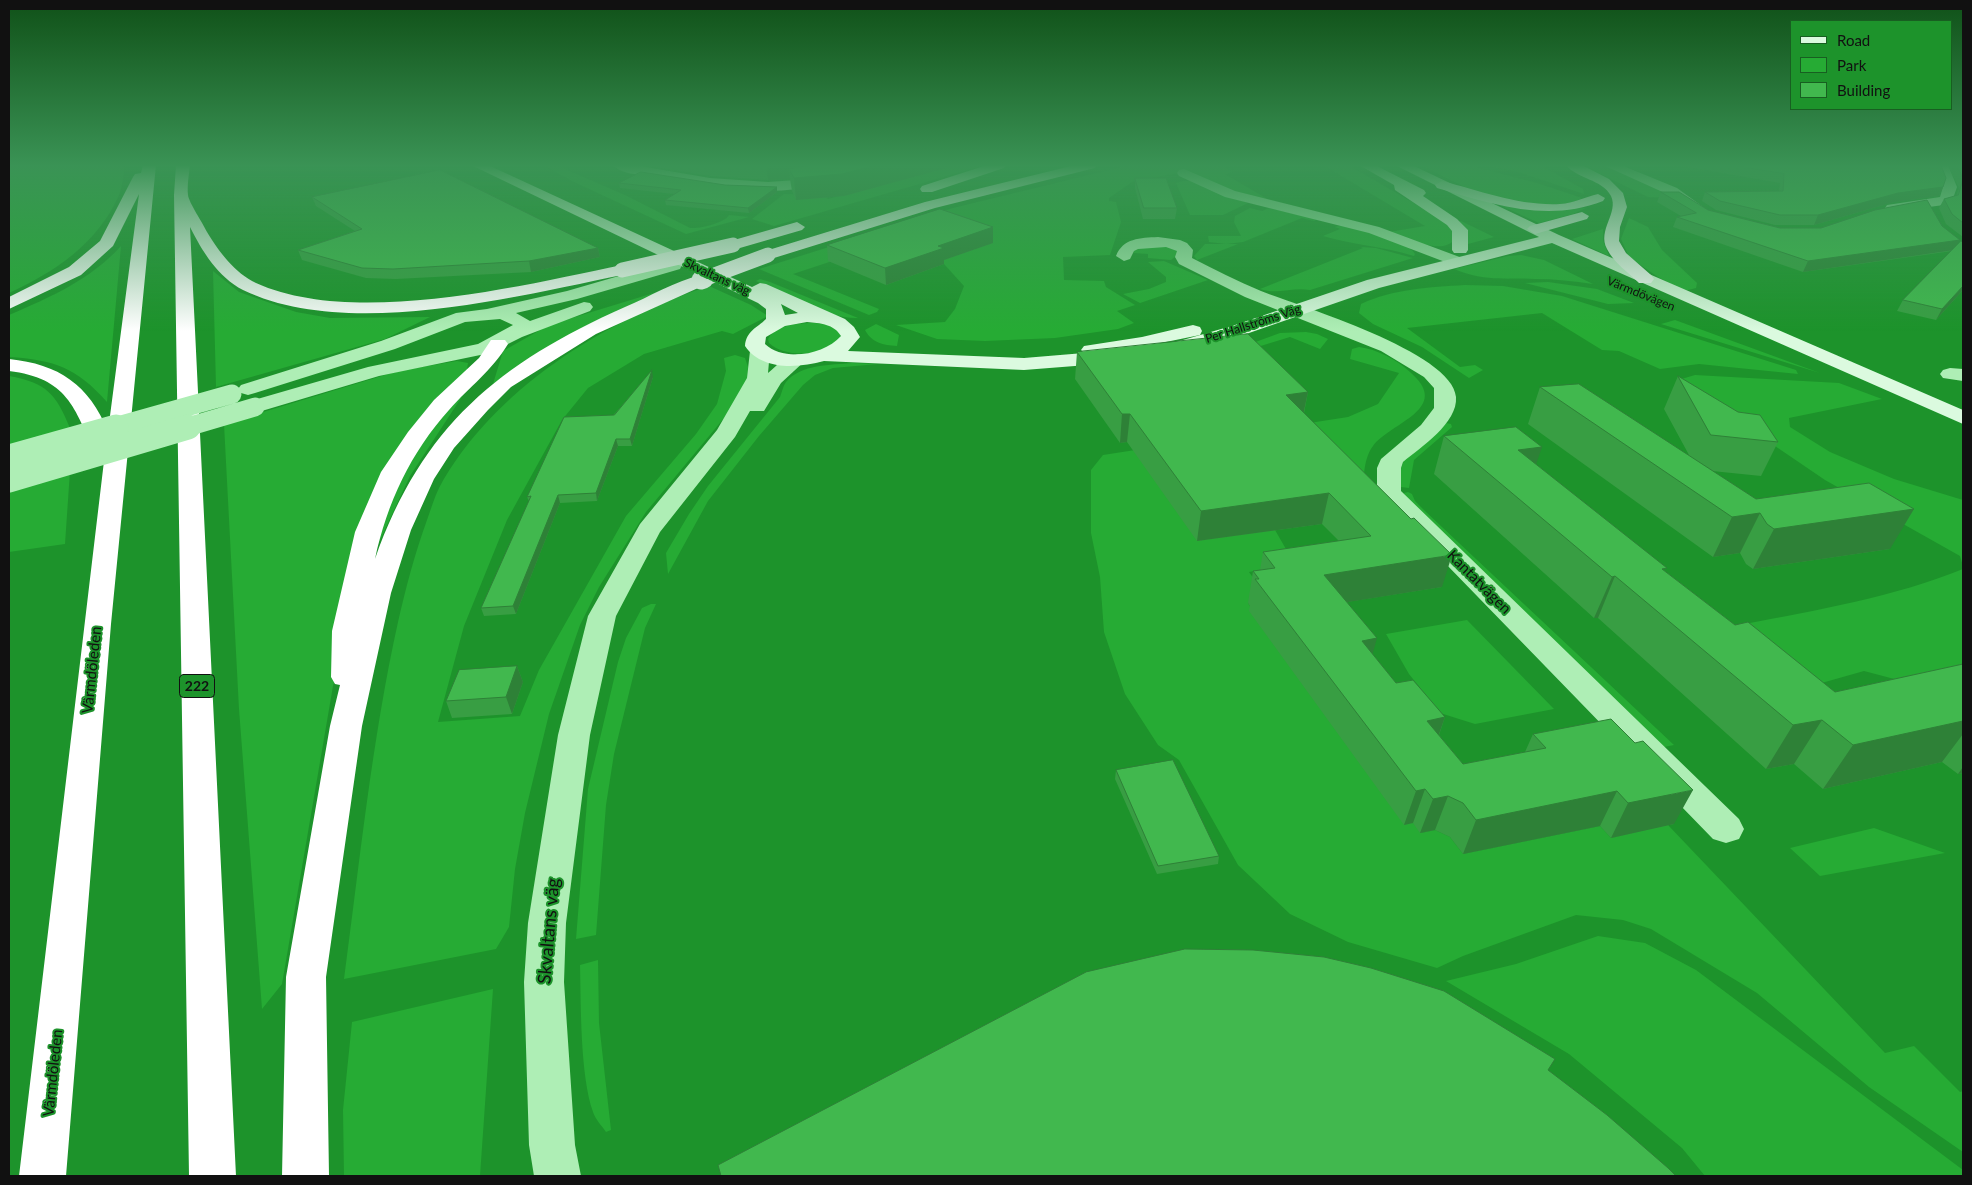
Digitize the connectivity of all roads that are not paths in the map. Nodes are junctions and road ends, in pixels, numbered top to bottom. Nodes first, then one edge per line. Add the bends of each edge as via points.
1 (119, 220) edge
2 (142, 220) edge
3 (182, 220) edge
4 (194, 220) edge
5 (596, 220) edge
6 (615, 220) edge
7 (879, 220) edge
8 (1334, 220) edge
9 (1449, 220) edge
10 (1503, 220) edge
11 (1572, 220) edge
12 (1604, 220) edge
13 (814, 222) dead end
14 (1600, 224) junction
15 (1508, 237) joint
16 (1531, 237) junction
17 (1553, 238) junction
18 (733, 245) junction
19 (1124, 256) dead end
20 (1454, 256) junction
21 (695, 278) junction
22 (1645, 279) junction
23 (250, 286) junction
24 (9, 304) edge
25 (1288, 308) junction
26 (484, 314) junction
27 (822, 318) junction
28 (774, 324) junction
29 (851, 337) junction
30 (506, 338) junction
31 (760, 351) junction
32 (826, 356) junction
33 (797, 359) junction
34 (9, 365) edge
35 (252, 398) junction
36 (1924, 401) junction
37 (1963, 418) edge
38 (727, 432) junction
39 (9, 458) edge
40 (114, 472) junction
41 (9, 480) edge
42 (346, 726) junction
43 (1726, 829) dead end
44 (42, 1176) edge
45 (213, 1176) edge
46 (305, 1176) edge
47 (557, 1176) edge

1 - 24 highway via 107,243 75,271
2 - 40 highway, Värmdöleden
3 - 45 highway, 222
4 - 23 highway via 213,257
5 - 28 main road, Skvaltans väg via 773,304 777,316
6 - 27 main road, Skvaltans väg
7 - 21 highway, bridge
8 - 20 street
9 - 20 main road via 1460,230
10 - 16 main road, Värmdövägen
11 - 16 highway
12 - 14 highway
13 - 18 highway
14 - 17 highway
14 - 22 highway via 1620,257
15 - 16 main road, Värmdövägen
15 - 20 main road, Per Hallströms Väg
16 - 17 main road, Per Hallströms Väg
16 - 20 main road, Per Hallströms Väg
16 - 36 main road, Värmdövägen via 1654,300 1823,366
17 - 22 main road, Värmdövägen
18 - 23 highway, bridge via 622,270 475,297 402,306 299,302
18 - 26 street, bridge via 571,295
19 - 25 street, Per Hallströms Väg via 1127,248 1137,243 1181,245 1185,250 1185,261
20 - 25 main road, Per Hallströms Väg
21 - 30 street via 595,304
21 - 42 highway via 589,330 545,356 480,405 445,444 422,479 398,530 377,593
22 - 36 main road, Värmdövägen
23 - 26 highway via 283,304 337,314
25 - 29 main road, Per Hallströms Väg via 1142,344 1081,351 905,350 877,346
25 - 32 main road, Per Hallströms Väg via 1242,329 1178,347 1090,360 1014,364
25 - 43 street, Kantatvägen via 1338,326 1412,360 1437,378 1444,387 1446,408 1429,430 1393,459 1389,468 1389,493
26 - 30 street via 503,313 522,323 522,328
26 - 35 street via 462,317
27 - 28 main road, Skvaltans väg via 799,318
27 - 29 main road, Skvaltans väg via 848,328
28 - 31 main road, Skvaltans väg via 755,338 755,346
29 - 32 main road via 844,346
30 - 35 street
30 - 42 highway via 416,437 393,472 368,532 346,631
31 - 33 main road via 778,358
31 - 38 street, Skvaltans väg via 757,378
32 - 33 main road
33 - 38 street, Skvaltans väg via 773,379 752,410
34 - 40 highway via 41,370 63,383 81,400
35 - 39 street, bridge
35 - 41 street, bridge
36 - 37 main road, Värmdövägen
38 - 47 street, Skvaltans väg via 667,509 586,689 574,734 545,946 552,1145
40 - 44 highway, Värmdöleden
42 - 46 highway via 306,978

